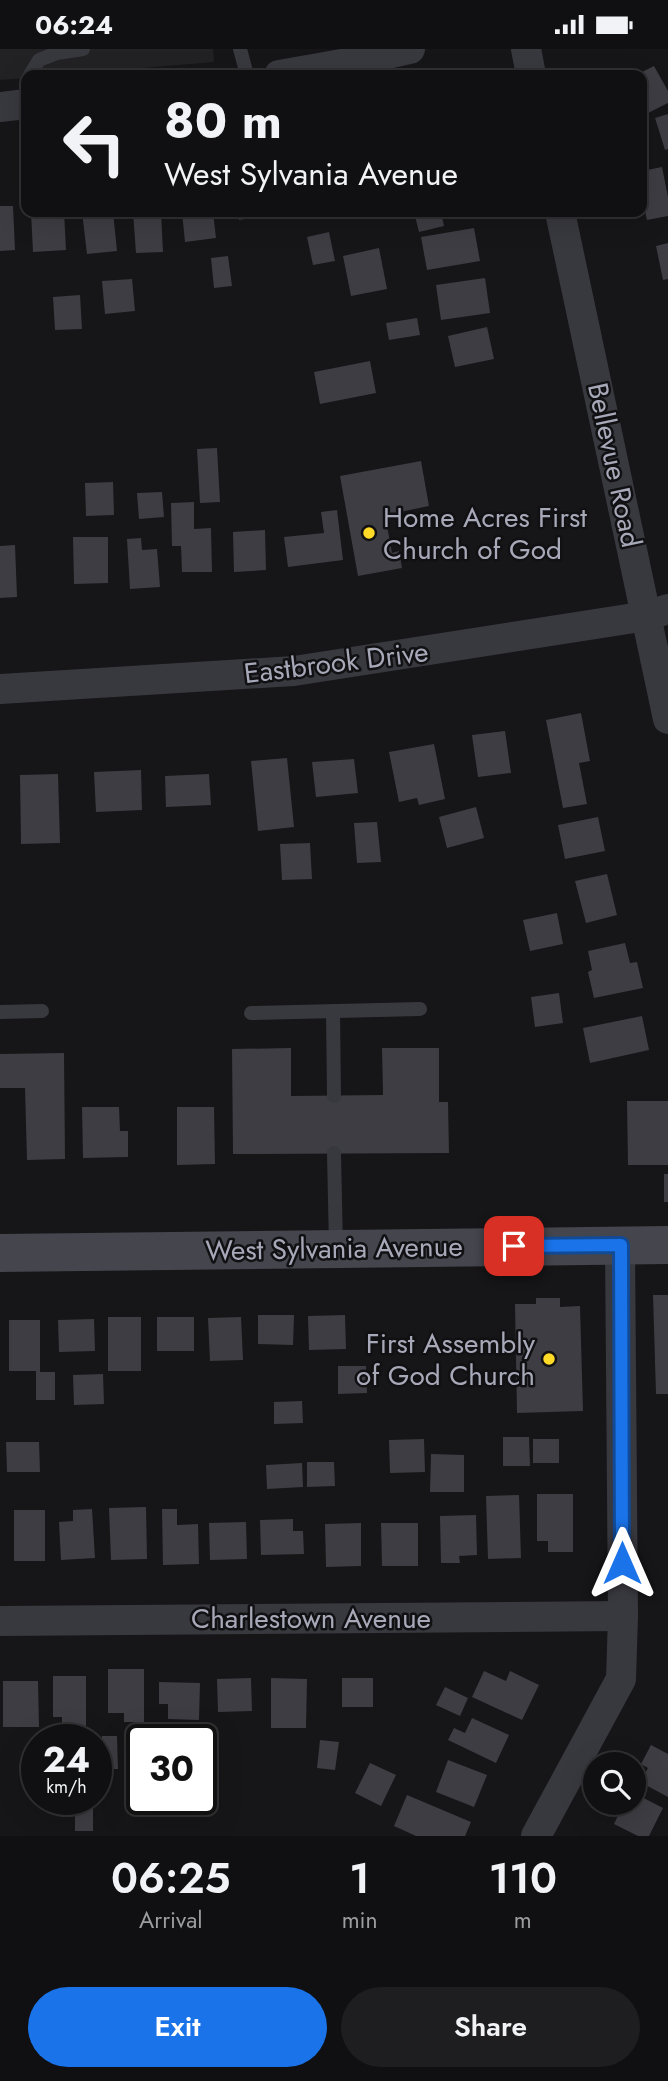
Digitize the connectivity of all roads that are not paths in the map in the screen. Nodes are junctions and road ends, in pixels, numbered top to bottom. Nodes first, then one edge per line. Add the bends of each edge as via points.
1 (83, 49) edge
2 (240, 49) edge
3 (411, 49) edge
4 (526, 49) edge
5 (33, 70) edge
6 (246, 70) edge
7 (307, 70) edge
8 (530, 70) edge
9 (21, 105) edge
10 (0, 107) edge
11 (562, 217) edge
12 (657, 613) edge
13 (0, 689) edge
14 (668, 719) edge
15 (420, 1009) dead end
16 (42, 1011) dead end
17 (333, 1011) junction
18 (0, 1012) edge
19 (251, 1013) dead end
20 (334, 1095) dead end
21 (334, 1153) dead end
22 (621, 1245) junction
23 (668, 1245) edge
24 (336, 1248) junction
25 (0, 1253) edge
26 (622, 1616) junction
27 (0, 1621) edge
28 (536, 1836) edge

1 - 5 lane via 39,60
2 - 6 lane
3 - 7 street
4 - 8 street
9 - 10 street
11 - 12 street, Bellevue Road
12 - 13 street, Eastbrook Drive via 294,671
12 - 14 street, Bellevue Road
15 - 17 lane
16 - 18 lane
17 - 19 lane
17 - 20 lane
21 - 24 lane
22 - 23 main road, West Sylvania Avenue
22 - 24 main road, West Sylvania Avenue
22 - 26 street
24 - 25 main road, West Sylvania Avenue
26 - 27 street, Charlestown Avenue
26 - 28 street via 621,1679

